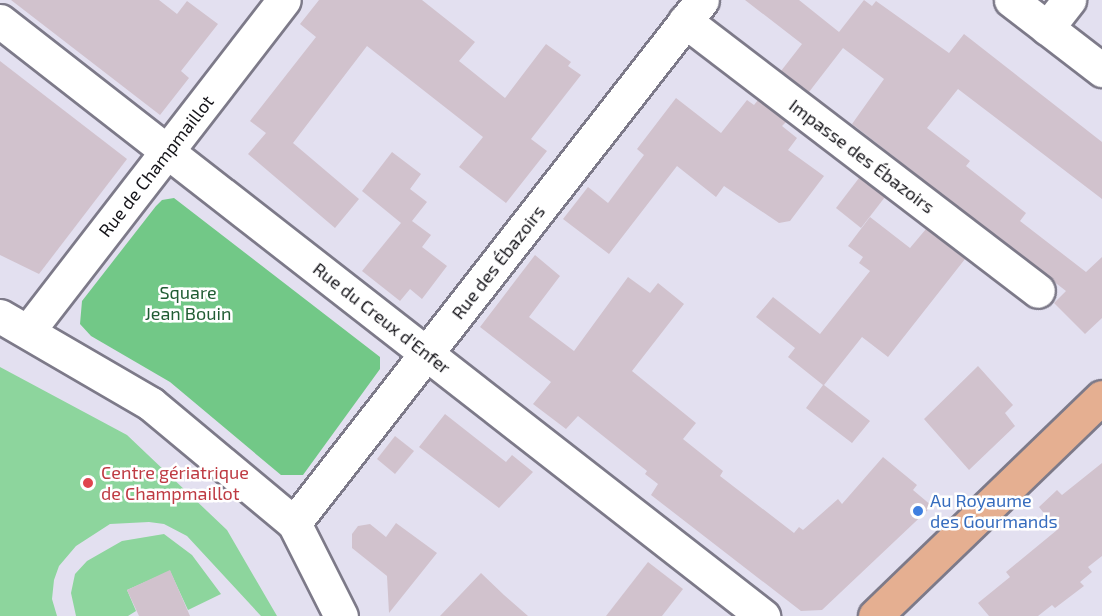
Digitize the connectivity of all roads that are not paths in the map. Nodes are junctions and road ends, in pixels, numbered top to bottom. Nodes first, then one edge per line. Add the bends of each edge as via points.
1 (284, 0) edge
2 (1011, 0) edge
3 (1069, 0) edge
4 (693, 11) edge
5 (0, 21) edge
6 (1047, 28) junction
7 (1102, 70) edge
8 (167, 151) junction
9 (1038, 291) dead end
10 (14, 324) edge
11 (427, 353) junction
12 (1102, 397) edge
13 (294, 523) junction
14 (341, 616) edge
15 (762, 616) edge
16 (874, 616) edge

1 - 8 street, Rue de Champmaillot
2 - 6 street
3 - 6 street
4 - 9 street, Impasse des Ébazoirs
4 - 11 street, Rue des Ébazoirs
5 - 8 street, Rue du Creux d'Enfer
6 - 7 street
8 - 10 street, Rue de Champmaillot
8 - 11 street, Rue du Creux d'Enfer
10 - 13 street via 151,404
11 - 13 street, Rue des Ébazoirs
11 - 15 street, Rue du Creux d'Enfer
12 - 16 main road
13 - 14 street

